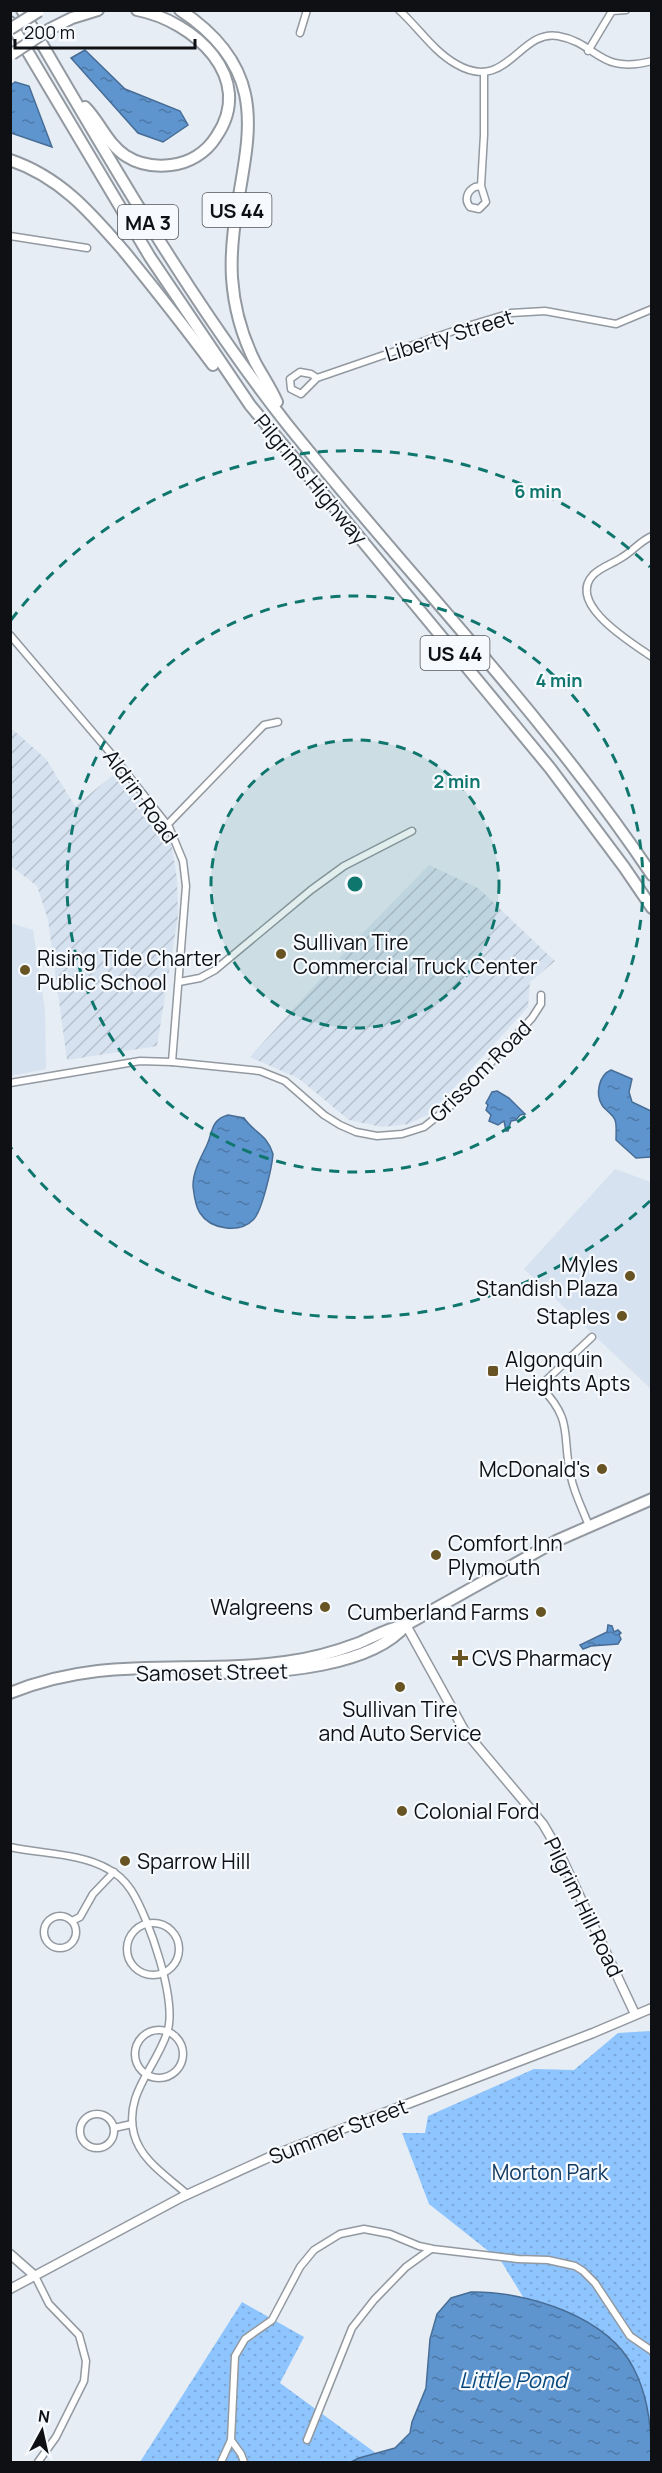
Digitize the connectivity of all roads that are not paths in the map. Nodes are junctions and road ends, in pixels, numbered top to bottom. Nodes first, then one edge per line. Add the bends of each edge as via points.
1 (22, 10) edge
2 (98, 10) edge
3 (137, 10) edge
4 (180, 10) edge
5 (307, 10) edge
6 (399, 10) edge
7 (626, 10) edge
8 (40, 11) edge
9 (10, 22) edge
10 (10, 29) edge
11 (300, 33) dead end
12 (588, 51) junction
13 (11, 54) edge
14 (651, 61) edge
15 (484, 72) junction
16 (72, 94) junction
17 (10, 160) edge
18 (481, 186) dead end
19 (10, 236) edge
20 (87, 248) dead end
21 (651, 309) edge
22 (317, 378) junction
23 (250, 405) junction
24 (287, 424) junction
25 (651, 536) edge
26 (10, 635) edge
27 (651, 657) edge
28 (278, 722) dead end
29 (167, 825) junction
30 (412, 831) dead end
31 (651, 875) edge
32 (651, 908) edge
33 (179, 982) junction
34 (542, 995) dead end
35 (172, 1062) junction
36 (10, 1083) edge
37 (592, 1337) dead end
38 (651, 1499) edge
39 (589, 1526) junction
40 (406, 1625) junction
41 (11, 1695) edge
42 (10, 1847) edge
43 (114, 1872) junction
44 (72, 1922) junction
45 (147, 1924) junction
46 (162, 1973) junction
47 (651, 2008) edge
48 (635, 2014) junction
49 (168, 2031) junction
50 (146, 2074) junction
51 (132, 2124) junction
52 (114, 2128) junction
53 (188, 2194) junction
54 (431, 2248) junction
55 (10, 2254) edge
56 (35, 2276) junction
57 (10, 2289) edge
58 (651, 2351) edge
59 (231, 2440) junction
60 (307, 2440) dead end
61 (38, 2463) edge
62 (221, 2463) edge
63 (244, 2463) edge

1 - 16 highway, Pilgrims Highway / MA 3
2 - 13 highway, bridge via 50,29
3 - 16 highway via 180,26 202,42 218,62 227,81 229,100 226,118 213,142 198,155 175,165 153,166 136,161 118,150
4 - 24 highway, US 44 via 205,28 222,48 245,98 249,134 232,241 234,294 246,342
5 - 11 street
6 - 15 street via 443,56 468,70
7 - 12 street via 612,11
8 - 10 highway, bridge
9 - 23 highway, Pilgrims Highway / MA 3 via 150,257
12 - 14 street via 614,64
12 - 15 street via 566,38 546,36
15 - 18 street
16 - 24 highway, Pilgrims Highway / MA 3 via 191,291
17 - 23 highway, US 44 via 45,176 88,210 151,282 225,381
19 - 20 street
21 - 22 street, Liberty Street via 616,324 545,311 511,313
22 - 22 street, Liberty Street via 301,394 291,389 290,380 300,372
23 - 32 highway, Pilgrims Highway / US 44 via 550,768
24 - 31 highway, Pilgrims Highway / US 44 via 530,714
25 - 27 street via 595,573 587,588 589,601 600,616
26 - 29 street, Aldrin Road
28 - 29 street via 264,725
29 - 33 street, Aldrin Road via 178,845 185,873
30 - 33 street via 348,864 311,890 215,970
33 - 35 street, Aldrin Road
34 - 35 street, Grissom Road via 532,1018 453,1104 424,1127 402,1134 377,1136 340,1125 293,1086 269,1074
35 - 36 street, Grissom Road via 123,1063
37 - 39 street via 540,1386 561,1412 566,1426 571,1479
38 - 39 highway, Samoset Street
39 - 40 highway, Samoset Street via 547,1545
40 - 41 highway, Samoset Street via 333,1652 288,1662 103,1669 52,1678
40 - 48 main road, Pilgrim Hill Road via 464,1730 543,1824
42 - 43 street via 90,1861
43 - 44 street
43 - 45 street via 132,1890
44 - 44 street via 76,1933 71,1944 60,1949 48,1943 44,1930 49,1920 63,1916
45 - 46 street
45 - 46 street via 165,1927 178,1941 173,1966
45 - 46 street via 131,1936 128,1955 139,1971
46 - 49 street via 171,2008
47 - 48 main road, Summer Street
48 - 53 main road, Summer Street via 274,2155
49 - 50 street
49 - 50 street via 152,2030 136,2045 136,2062
49 - 50 street via 182,2046 179,2067 167,2077
50 - 51 street via 135,2098
51 - 52 street
51 - 53 street via 142,2153
52 - 52 street via 110,2144 98,2148 87,2144 81,2134 82,2123 93,2115 106,2117
53 - 56 main road, Summer Street
54 - 58 street via 575,2266 595,2283 630,2336
54 - 59 street via 364,2229 340,2234 314,2250 300,2267 272,2320 239,2346 233,2365
54 - 60 street via 406,2267 352,2328
55 - 56 main road
56 - 57 main road, Summer Street
56 - 61 street via 49,2304 79,2335 86,2361 84,2381
59 - 62 street
59 - 63 street

